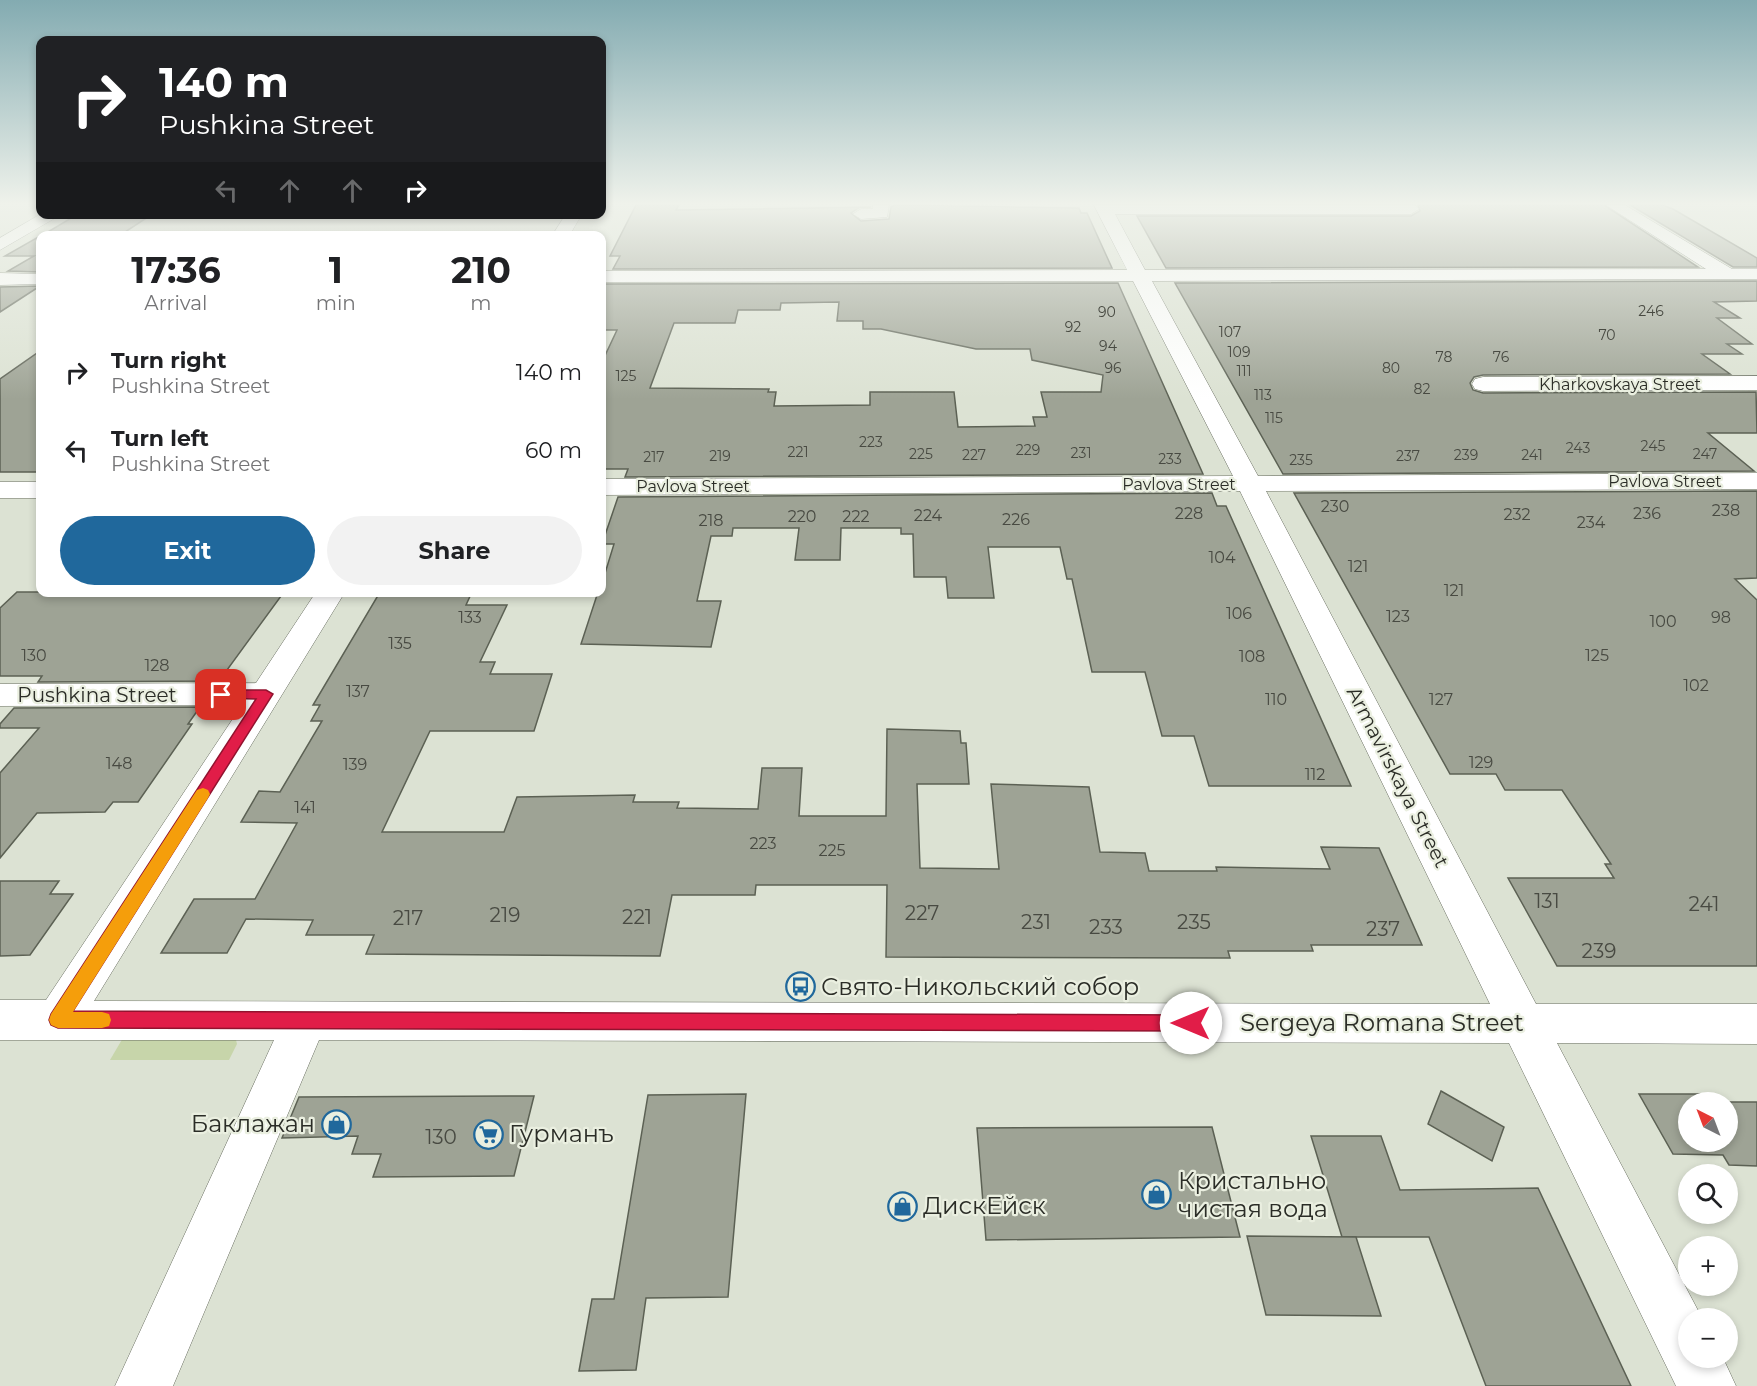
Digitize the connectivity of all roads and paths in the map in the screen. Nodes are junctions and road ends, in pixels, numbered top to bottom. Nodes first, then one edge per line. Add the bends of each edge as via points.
1 (1137, 270) edge
2 (1721, 270) edge
3 (1728, 274) junction
4 (1757, 274) edge
5 (1140, 276) junction
6 (606, 277) edge
7 (0, 279) edge
8 (36, 279) edge
9 (1757, 292) edge
10 (1757, 383) edge
11 (1483, 384) dead end
12 (1757, 481) edge
13 (1249, 483) junction
14 (606, 487) edge
15 (0, 490) edge
16 (36, 490) edge
17 (328, 597) edge
18 (266, 694) junction
19 (0, 695) edge
20 (306, 1019) junction
21 (0, 1020) edge
22 (58, 1020) junction
23 (1523, 1023) junction
24 (1757, 1024) edge
25 (1678, 1329) edge
26 (1697, 1368) edge
27 (144, 1386) edge
28 (1707, 1386) edge

1 - 5 street, Armavirskaya Street
2 - 3 street
3 - 4 street
3 - 5 street
3 - 9 street
5 - 6 street
5 - 13 street, Armavirskaya Street
7 - 8 street
10 - 11 street, Kharkovskaya Street
12 - 13 street, Pavlova Street
13 - 14 street, Pavlova Street
13 - 23 street, Armavirskaya Street
15 - 16 street
17 - 18 street
18 - 19 street, Pushkina Street
18 - 22 street
20 - 22 street, Sergeya Romana Street
20 - 23 street, Sergeya Romana Street
20 - 27 street
21 - 22 street, Sergeya Romana Street
23 - 24 street, Sergeya Romana Street
23 - 25 street, Armavirskaya Street
26 - 28 street

